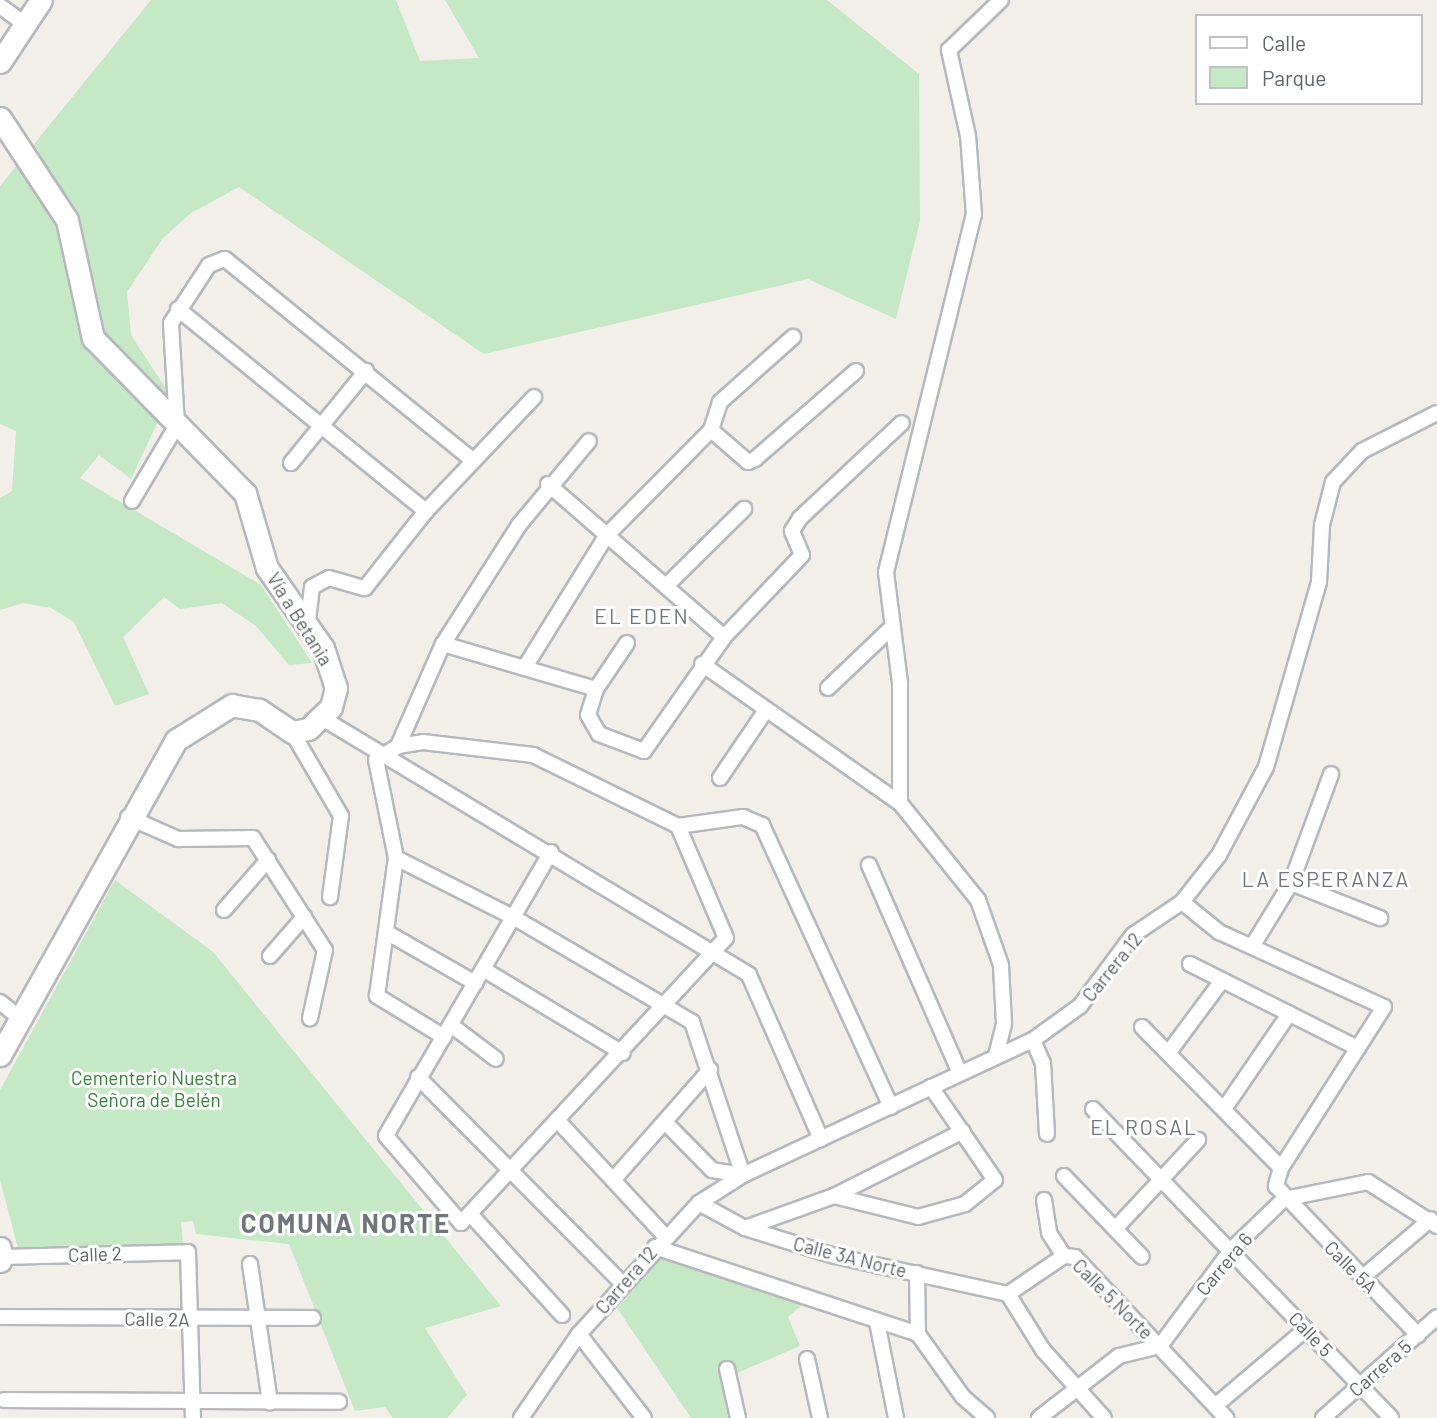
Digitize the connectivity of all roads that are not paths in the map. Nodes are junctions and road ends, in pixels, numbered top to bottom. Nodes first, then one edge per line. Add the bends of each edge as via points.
1 (41, 0) edge
2 (1001, 0) edge
3 (0, 6) edge
4 (25, 24) junction
5 (0, 62) edge
6 (0, 118) edge
7 (178, 309) junction
8 (793, 337) dead end
9 (366, 371) junction
10 (856, 371) dead end
11 (534, 397) dead end
12 (1437, 413) edge
13 (902, 423) dead end
14 (177, 425) junction
15 (322, 425) junction
16 (710, 430) junction
17 (589, 441) dead end
18 (472, 460) junction
19 (290, 463) dead end
20 (548, 484) junction
21 (132, 502) dead end
22 (744, 509) dead end
23 (426, 511) junction
24 (607, 535) junction
25 (666, 586) junction
26 (307, 629) junction
27 (889, 630) junction
28 (724, 637) junction
29 (627, 643) dead end
30 (443, 644) junction
31 (702, 664) junction
32 (526, 667) junction
33 (828, 688) dead end
34 (596, 689) junction
35 (766, 710) junction
36 (322, 718) junction
37 (292, 732) junction
38 (398, 746) junction
39 (379, 755) junction
40 (1331, 774) dead end
41 (720, 778) dead end
42 (900, 803) junction
43 (128, 817) junction
44 (678, 826) junction
45 (551, 852) junction
46 (396, 858) junction
47 (268, 860) junction
48 (869, 865) dead end
49 (1291, 883) junction
50 (330, 897) dead end
51 (1182, 902) junction
52 (224, 910) dead end
53 (304, 917) junction
54 (513, 917) junction
55 (1380, 918) dead end
56 (386, 932) junction
57 (1253, 945) junction
58 (716, 952) junction
59 (270, 956) dead end
60 (1190, 964) dead end
61 (483, 970) junction
62 (1221, 982) junction
63 (475, 983) junction
64 (0, 1002) edge
65 (667, 1005) junction
66 (1289, 1014) junction
67 (17, 1016) junction
68 (310, 1018) dead end
69 (1142, 1027) dead end
70 (447, 1031) junction
71 (1033, 1040) junction
72 (1358, 1048) junction
73 (1169, 1052) junction
74 (623, 1053) junction
75 (0, 1055) edge
76 (996, 1056) junction
77 (496, 1059) dead end
78 (710, 1070) junction
79 (960, 1073) junction
80 (418, 1077) junction
81 (931, 1087) junction
82 (1226, 1106) junction
83 (891, 1107) junction
84 (1093, 1109) dead end
85 (559, 1122) junction
86 (665, 1122) junction
87 (962, 1131) junction
88 (1047, 1134) dead end
89 (821, 1139) junction
90 (1198, 1140) dead end
91 (1280, 1168) junction
92 (514, 1170) junction
93 (743, 1175) junction
94 (1064, 1176) dead end
95 (613, 1180) junction
96 (1162, 1180) junction
97 (834, 1196) junction
98 (1284, 1199) junction
99 (1044, 1200) dead end
100 (699, 1203) junction
101 (472, 1216) junction
102 (1434, 1223) edge
103 (745, 1228) junction
104 (1115, 1229) junction
105 (659, 1241) junction
106 (1231, 1250) junction
107 (1, 1255) edge
108 (1064, 1256) junction
109 (1142, 1257) dead end
110 (250, 1264) dead end
111 (917, 1273) junction
112 (1363, 1278) junction
113 (622, 1283) junction
114 (1008, 1294) junction
115 (562, 1315) dead end
116 (0, 1317) edge
117 (1437, 1317) edge
118 (313, 1318) dead end
119 (190, 1319) junction
120 (260, 1320) junction
121 (877, 1322) junction
122 (1306, 1329) junction
123 (579, 1334) junction
124 (918, 1334) junction
125 (1418, 1335) junction
126 (1160, 1346) junction
127 (807, 1360) dead end
128 (727, 1369) dead end
129 (1361, 1385) junction
130 (1076, 1387) junction
131 (4, 1400) dead end
132 (193, 1402) junction
133 (339, 1402) dead end
134 (270, 1403) junction
135 (1215, 1406) junction
136 (525, 1416) edge
137 (193, 1418) edge
138 (644, 1418) edge
139 (738, 1418) edge
140 (820, 1418) edge
141 (896, 1418) edge
142 (987, 1418) edge
143 (1039, 1418) edge
144 (1104, 1418) edge
145 (1226, 1418) edge
146 (1323, 1418) edge
147 (1391, 1418) edge

1 - 4 street
2 - 27 street via 949,50 968,136 974,215 886,572
3 - 4 street
4 - 5 street
6 - 14 street, Vía a Betania via 67,220 93,338
7 - 9 street via 209,265 225,259
7 - 14 street via 171,323
7 - 15 street
8 - 16 street via 720,402
9 - 15 street
9 - 18 street
10 - 16 street via 748,462
11 - 18 street
12 - 51 street, Carrera 12 via 1362,451 1333,482 1322,525 1320,582 1266,767 1219,855
13 - 28 street via 800,518 792,531 802,555
14 - 21 street
14 - 26 street, Vía a Betania via 253,505 268,568
15 - 19 street
15 - 23 street
16 - 24 street
17 - 20 street
18 - 23 street
20 - 24 street
20 - 30 street
22 - 25 street
23 - 26 street via 365,588 329,578 312,587
24 - 25 street
24 - 32 street
25 - 28 street
26 - 36 street, Vía a Betania via 333,667 334,700
27 - 33 street
27 - 42 street via 900,684
28 - 31 street
29 - 34 street
30 - 32 street
30 - 38 street
31 - 34 street via 644,751 590,728
31 - 35 street
32 - 34 street
35 - 41 street
35 - 42 street
36 - 37 street
36 - 39 street
37 - 43 street via 249,706 221,708 176,740
37 - 50 street via 341,816
38 - 39 street
38 - 44 street via 472,743 533,755
39 - 45 street
39 - 46 street via 376,766
40 - 49 street
42 - 76 street via 978,900 1001,965 1004,1023
43 - 47 street via 178,839 253,838
43 - 67 street
44 - 58 street via 728,931
44 - 83 street via 743,817 773,839
45 - 54 street
45 - 58 street
46 - 54 street
46 - 56 street
47 - 52 street
47 - 53 street
48 - 79 street
49 - 55 street
49 - 57 street
51 - 57 street via 1219,932
51 - 71 street, Carrera 12 via 1133,936 1080,1006
53 - 59 street
53 - 68 street via 325,950
54 - 61 street
54 - 65 street
56 - 63 street
56 - 70 street via 377,996
57 - 72 street via 1384,1007
58 - 65 street
58 - 89 street via 749,975
60 - 62 street
61 - 63 street
61 - 74 street
62 - 66 street
62 - 73 street
63 - 70 street
64 - 67 street
65 - 74 street
65 - 78 street via 692,1022
66 - 72 street
66 - 82 street
67 - 75 street
69 - 73 street
70 - 77 street
70 - 80 street
71 - 76 street, Carrera 12
71 - 88 street via 1043,1063
72 - 91 street
73 - 82 street
74 - 85 street
76 - 79 street, Carrera 12
78 - 86 street
78 - 93 street
79 - 81 street, Carrera 12
80 - 92 street
80 - 101 street via 388,1126 388,1145 450,1216 461,1223
81 - 83 street, Carrera 12
81 - 87 street
82 - 91 street
83 - 89 street, Carrera 12
84 - 96 street, Calle 5
85 - 92 street
85 - 95 street
86 - 93 street via 712,1170
86 - 95 street
87 - 97 street
87 - 97 street via 995,1180 965,1204 918,1217
89 - 93 street, Carrera 12
90 - 96 street
91 - 98 street via 1276,1186
92 - 101 street
92 - 113 street
93 - 100 street, Carrera 12
94 - 104 street
95 - 105 street
96 - 104 street
96 - 106 street, Calle 5
97 - 103 street
98 - 102 street via 1368,1182
98 - 106 street, Carrera 6
98 - 112 street, Calle 5A
99 - 108 street via 1049,1233
100 - 103 street, Calle 3A Norte
100 - 105 street, Carrera 12
101 - 115 street
102 - 112 street
103 - 111 street, Calle 3A Norte
104 - 109 street
105 - 113 street, Carrera 12
105 - 121 street
106 - 122 street, Calle 5
106 - 126 street, Carrera 6
107 - 119 street, Calle 2 via 188,1252
108 - 114 street
108 - 126 street, Calle 5 Norte via 1075,1257
110 - 120 street
111 - 114 street, Calle 3A Norte
111 - 124 street
112 - 125 street, Calle 5A
113 - 123 street, Carrera 12
114 - 130 street
116 - 119 street, Calle 2A
117 - 125 street, Carrera 5
118 - 120 street, Calle 2A
119 - 120 street, Calle 2A
119 - 132 street
120 - 134 street
121 - 124 street
121 - 141 street
122 - 129 street, Calle 5
122 - 135 street
123 - 136 street, Carrera 12
123 - 138 street
124 - 142 street via 963,1397
125 - 129 street, Carrera 5
126 - 130 street via 1119,1356
126 - 135 street, Calle 5 Norte
127 - 140 street
128 - 139 street
129 - 146 street, Carrera 5
129 - 147 street, Calle 5
130 - 143 street
130 - 144 street
131 - 132 street
132 - 134 street
132 - 137 street
133 - 134 street
135 - 145 street, Calle 5 Norte

